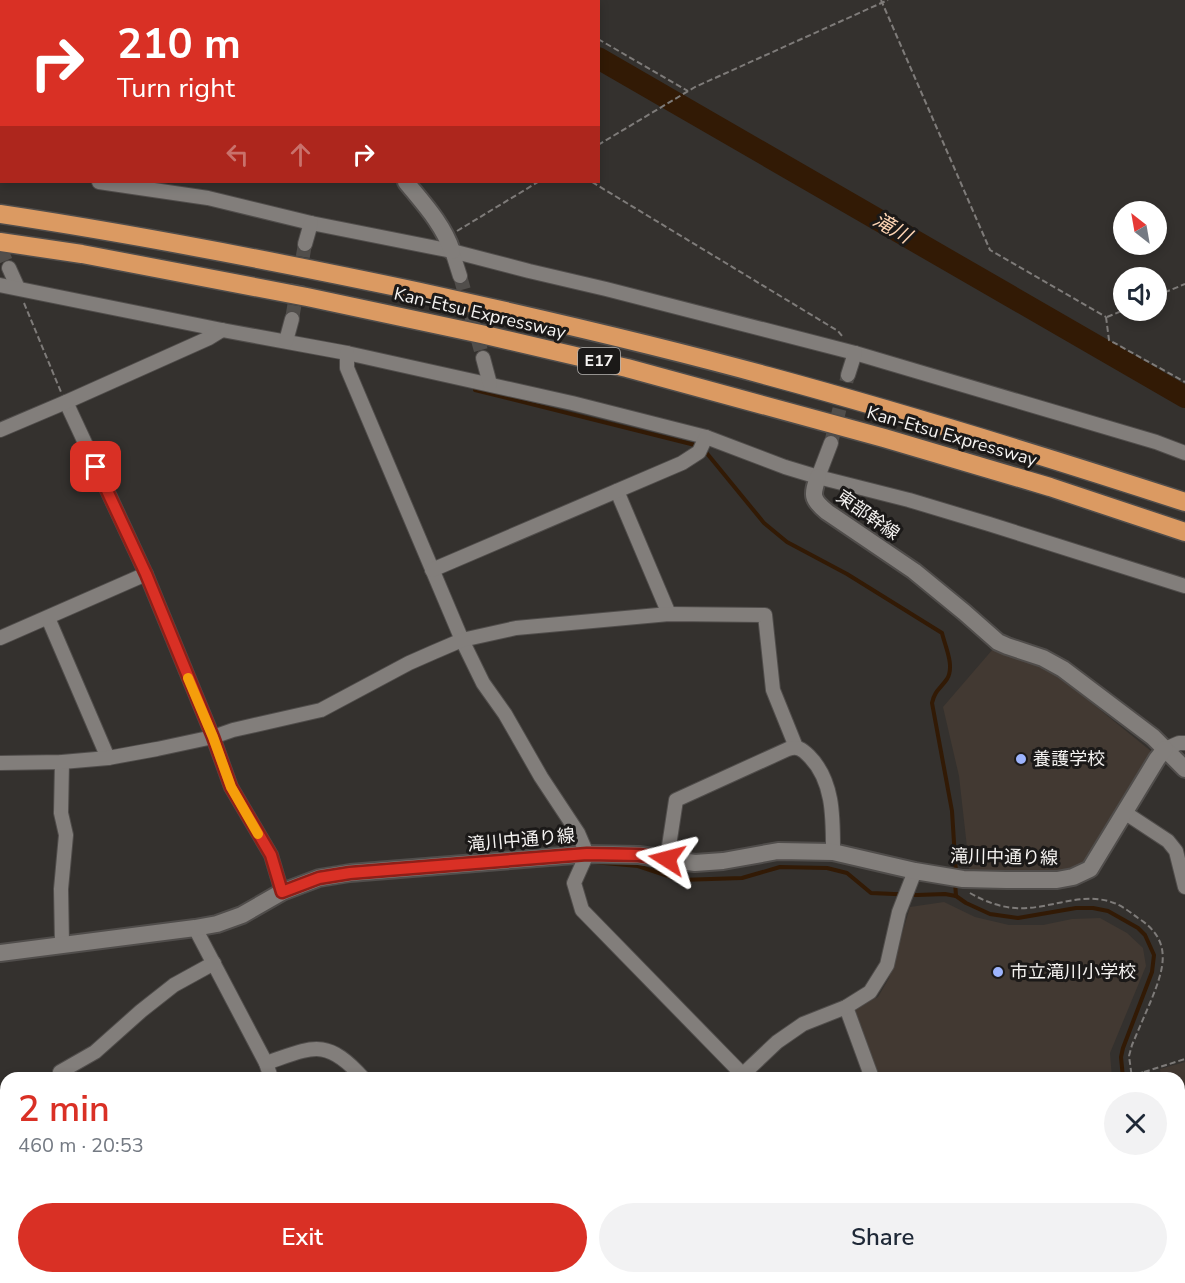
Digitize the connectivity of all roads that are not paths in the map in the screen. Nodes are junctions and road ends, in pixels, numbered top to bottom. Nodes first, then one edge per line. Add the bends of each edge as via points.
1 (106, 183) edge
2 (407, 183) edge
3 (0, 214) edge
4 (311, 223) junction
5 (0, 242) edge
6 (305, 244) tunnel mouth
7 (450, 244) junction
8 (9, 267) tunnel mouth
9 (460, 276) tunnel mouth
10 (0, 285) edge
11 (18, 288) junction
12 (292, 319) tunnel mouth
13 (222, 330) junction
14 (286, 341) junction
15 (347, 353) junction
16 (855, 353) junction
17 (483, 358) tunnel mouth
18 (848, 375) tunnel mouth
19 (490, 384) junction
20 (66, 402) junction
21 (0, 430) edge
22 (831, 443) tunnel mouth
23 (703, 444) junction
24 (1185, 453) edge
25 (818, 477) junction
26 (617, 491) junction
27 (1185, 502) edge
28 (1185, 532) edge
29 (432, 570) junction
30 (146, 574) junction
31 (1185, 586) edge
32 (669, 614) junction
33 (48, 618) junction
34 (0, 638) edge
35 (462, 640) junction
36 (213, 737) junction
37 (1185, 743) edge
38 (796, 747) junction
39 (1165, 749) junction
40 (108, 758) junction
41 (62, 762) junction
42 (0, 763) edge
43 (1185, 769) edge
44 (1125, 812) junction
45 (833, 852) junction
46 (587, 854) junction
47 (667, 859) junction
48 (915, 871) junction
49 (1185, 887) edge
50 (282, 892) junction
51 (195, 928) junction
52 (62, 944) junction
53 (0, 952) edge
54 (214, 963) junction
55 (846, 1007) junction
56 (266, 1063) junction
57 (60, 1072) edge
58 (269, 1072) edge
59 (357, 1072) edge
60 (736, 1072) edge
61 (746, 1072) edge
62 (870, 1072) edge

1 - 4 street via 208,198
2 - 7 street
3 - 27 highway, Kan-Etsu Expressway / E17 via 306,268 629,340 897,412
4 - 6 street
4 - 7 street
5 - 28 highway, Kan-Etsu Expressway / E17 via 307,297 627,368 884,438
7 - 9 street
7 - 16 street via 529,271
8 - 11 street
10 - 11 street, 東部幹線
11 - 13 street, 東部幹線
12 - 14 street
13 - 14 street, 東部幹線
13 - 20 street
14 - 15 street, 東部幹線
15 - 19 street, 東部幹線
15 - 29 street via 347,368
16 - 18 street
16 - 24 street
17 - 19 street
19 - 23 street, 東部幹線
20 - 21 street
20 - 30 street
22 - 25 street
23 - 25 street, 東部幹線
23 - 26 street via 682,463
25 - 31 street via 909,500
25 - 39 street, 東部幹線 via 813,491 816,502 827,512 914,571 998,642 1063,669
26 - 29 street
26 - 32 street
29 - 35 street
30 - 33 street
30 - 36 street
32 - 35 street via 516,628
32 - 38 street via 765,615 772,690
33 - 34 street
33 - 40 street
35 - 36 street via 321,710
35 - 46 street via 483,684 578,833
36 - 40 street
36 - 50 street via 231,787 271,855
37 - 39 street
38 - 45 street via 814,761 826,783 833,814
38 - 47 street via 676,800
39 - 43 street, 東部幹線
39 - 44 street, 滝川中通り線
40 - 41 street
41 - 42 street
41 - 52 street via 61,813 66,835 61,889
44 - 48 street, 滝川中通り線 via 1090,869 1073,877 1006,880
44 - 49 street via 1168,841 1176,851
45 - 47 street, 滝川中通り線 via 778,851 695,863
45 - 48 street, 滝川中通り線
46 - 47 street, 滝川中通り線
46 - 50 street, 滝川中通り線 via 350,873 319,878
46 - 60 street via 574,883 582,910
48 - 55 street via 899,912 887,965 870,992
50 - 51 street, 滝川中通り線 via 242,915
51 - 52 street, 滝川中通り線
51 - 54 street
52 - 53 street, 滝川中通り線
54 - 56 street
54 - 57 street via 174,985 95,1052
55 - 61 street via 803,1024 777,1042
55 - 62 street
56 - 58 street
56 - 59 street via 307,1049 326,1049 341,1056

